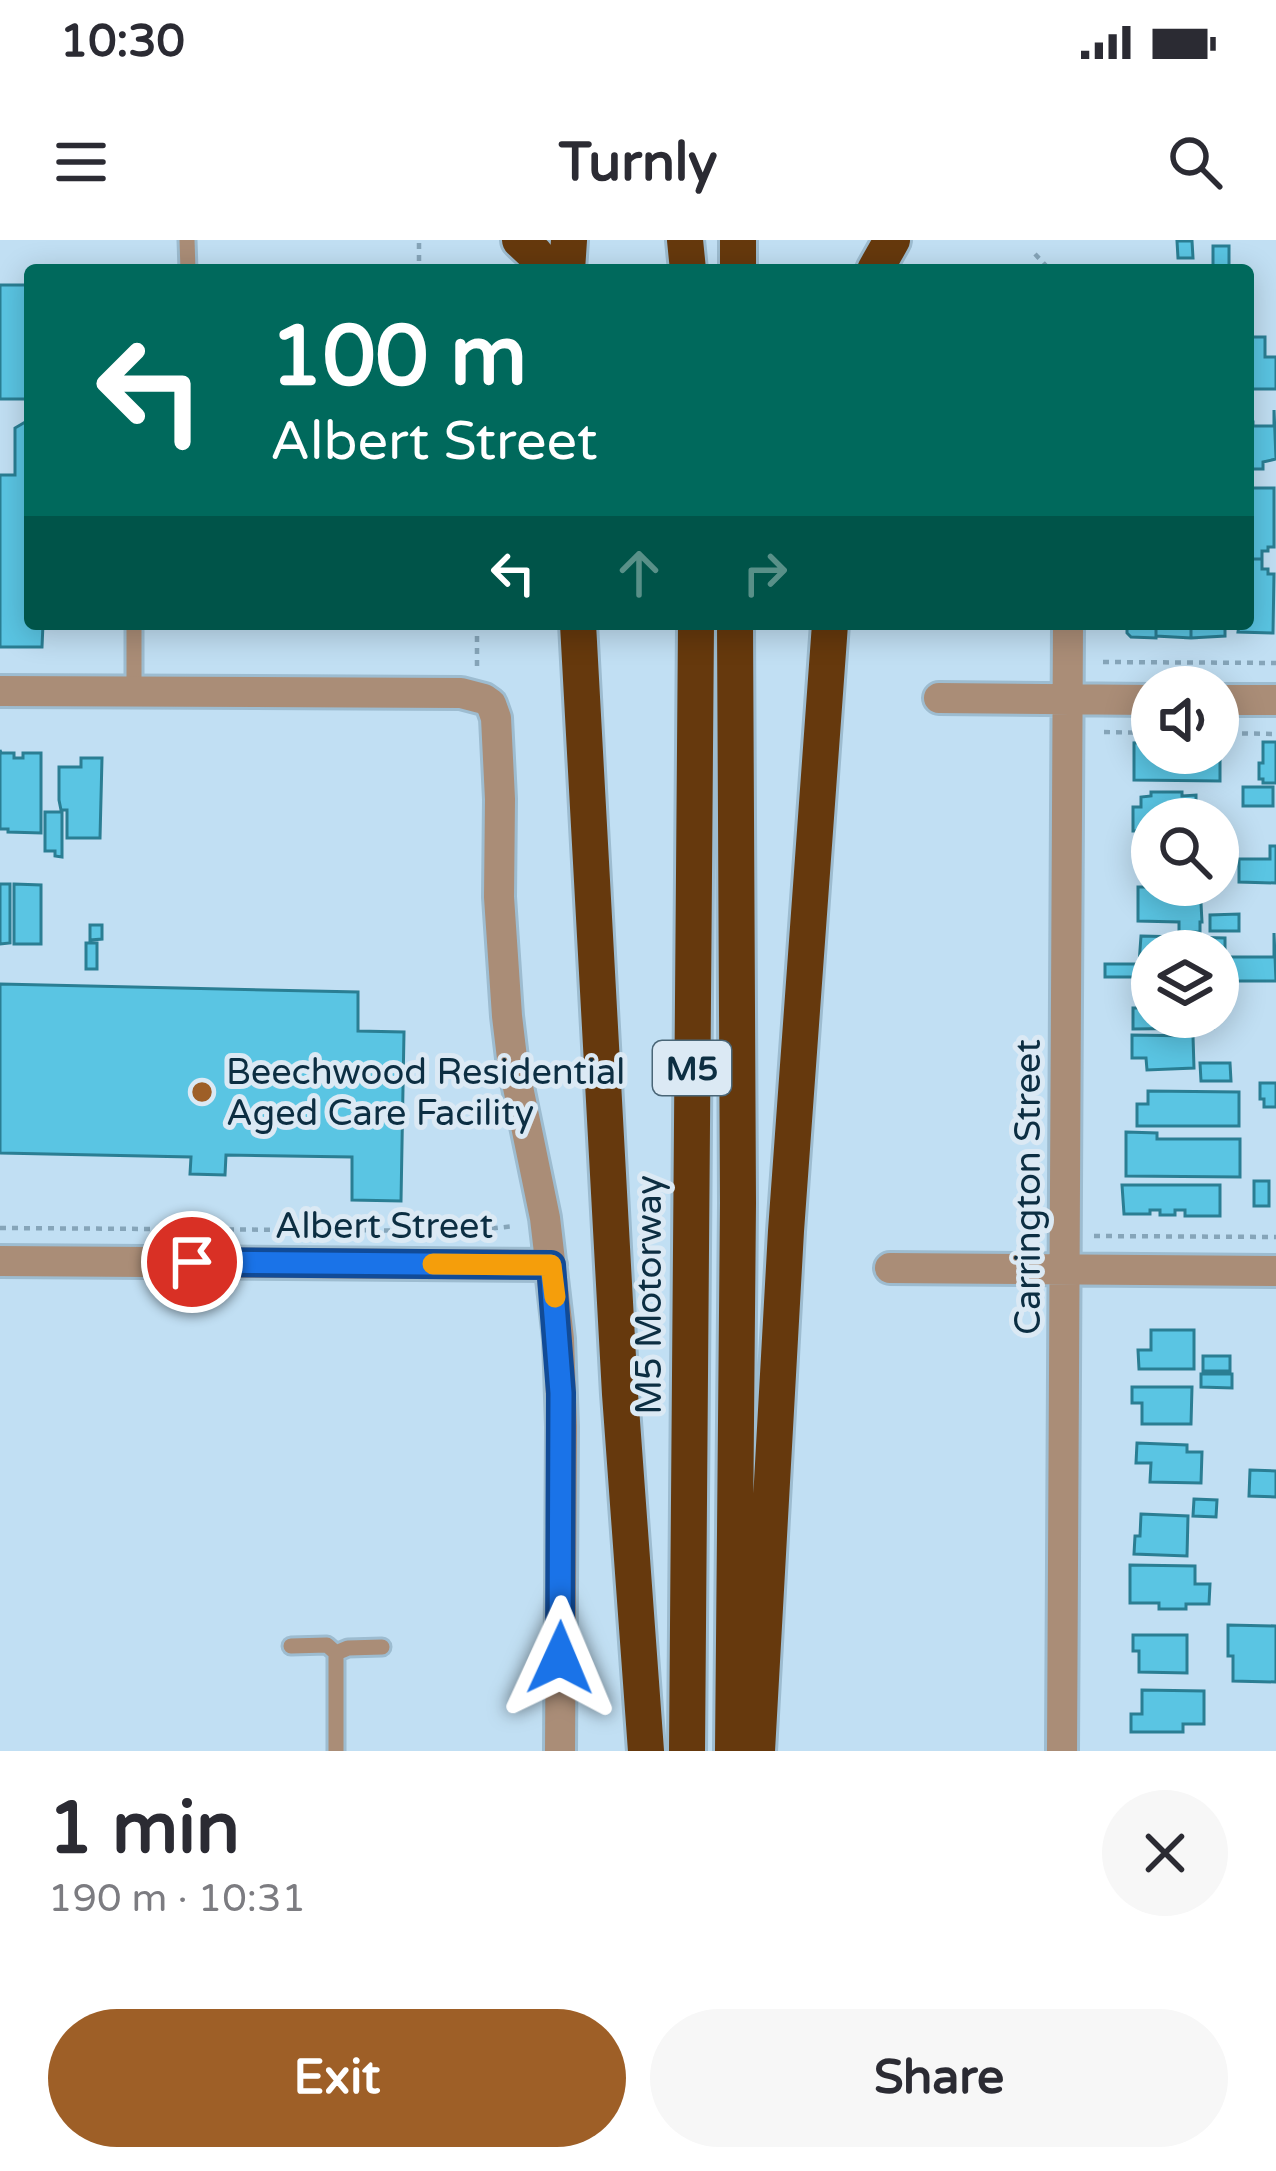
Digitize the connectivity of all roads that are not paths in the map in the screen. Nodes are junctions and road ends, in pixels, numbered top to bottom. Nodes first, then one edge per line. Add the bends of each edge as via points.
1 (520, 240) edge
2 (542, 264) edge
3 (134, 630) edge
4 (578, 630) edge
5 (696, 630) edge
6 (735, 630) edge
7 (830, 630) edge
8 (1068, 630) edge
9 (0, 691) edge
10 (134, 692) junction
11 (939, 698) dead end
12 (1067, 699) junction
13 (1131, 700) edge
14 (1239, 700) edge
15 (1276, 700) edge
16 (0, 1261) edge
17 (551, 1265) junction
18 (890, 1268) dead end
19 (1066, 1270) junction
20 (1276, 1271) edge
21 (291, 1646) dead end
22 (382, 1647) dead end
23 (336, 1653) junction
24 (336, 1751) edge
25 (560, 1751) edge
26 (646, 1751) edge
27 (687, 1751) edge
28 (733, 1751) edge
29 (757, 1751) edge
30 (1062, 1751) edge

1 - 2 highway
3 - 10 lane
4 - 26 highway
5 - 27 highway, M5 Motorway / M5
6 - 28 highway, M5
7 - 29 highway
8 - 12 street, Carrington Street
9 - 10 street
10 - 17 street via 429,693 491,704 507,1016
11 - 12 street
12 - 13 street
12 - 19 street, Carrington Street
14 - 15 street
16 - 17 street, Albert Street
17 - 25 street via 562,1427
18 - 19 street
19 - 20 street
19 - 30 street, Carrington Street
21 - 23 lane via 327,1645
22 - 23 lane
23 - 24 lane

